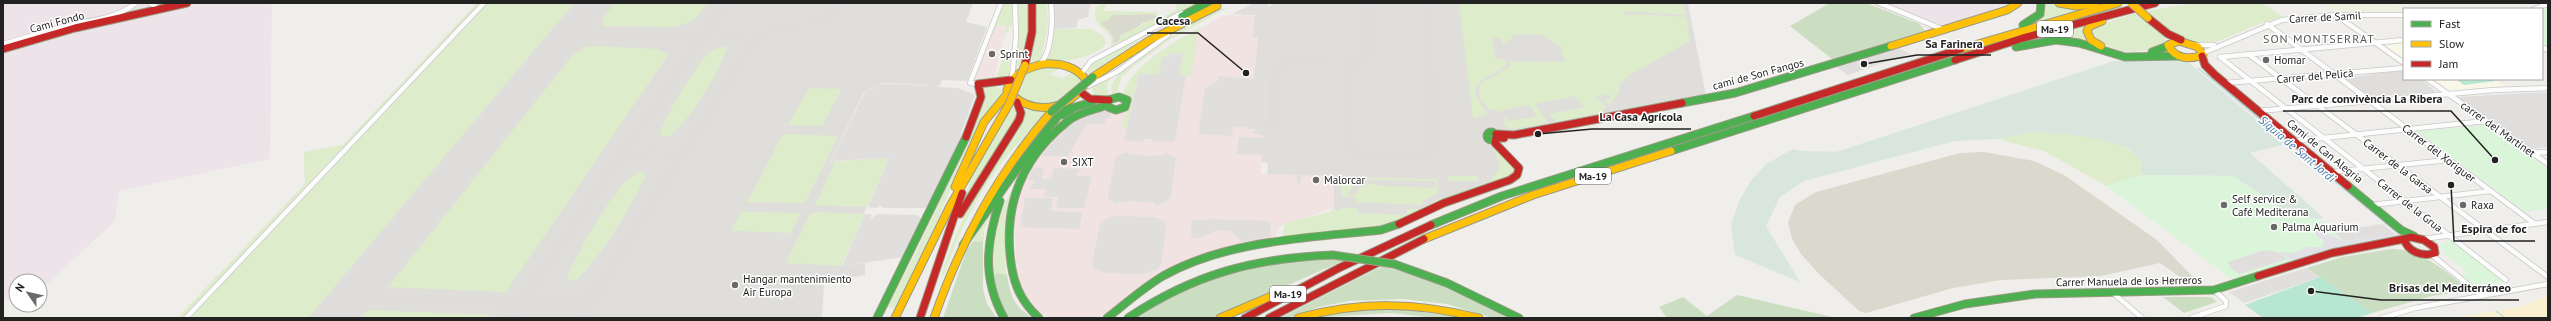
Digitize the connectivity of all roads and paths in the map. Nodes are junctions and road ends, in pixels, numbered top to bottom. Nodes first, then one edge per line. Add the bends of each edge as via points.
1 (136, 3) edge
2 (150, 3) edge
3 (187, 3) edge
4 (484, 3) edge
5 (1001, 3) edge
6 (1015, 3) edge
7 (1032, 3) edge
8 (1051, 3) edge
9 (1206, 3) edge
10 (1224, 3) edge
11 (1879, 3) edge
12 (2018, 3) edge
13 (2041, 3) edge
14 (2059, 3) edge
15 (2099, 3) edge
16 (2118, 3) edge
17 (2131, 3) edge
18 (2155, 3) edge
19 (2162, 3) edge
20 (2548, 4) edge
21 (1217, 6) junction
22 (2537, 8) edge
23 (159, 10) junction
24 (2336, 15) junction
25 (2403, 15) edge
26 (2267, 24) junction
27 (2159, 28) junction
28 (1944, 30) junction
29 (2403, 40) edge
30 (2374, 42) junction
31 (2187, 43) junction
32 (2227, 43) junction
33 (3, 44) edge
34 (2169, 44) junction
35 (2299, 48) junction
36 (3, 49) edge
37 (1952, 52) junction
38 (2248, 54) junction
39 (2202, 55) junction
40 (2183, 57) junction
41 (1958, 60) junction
42 (2403, 62) edge
43 (1038, 65) junction
44 (1108, 66) junction
45 (2403, 68) edge
46 (1082, 73) junction
47 (2334, 74) junction
48 (2215, 75) junction
49 (1011, 79) junction
50 (2281, 79) junction
51 (2428, 80) edge
52 (2251, 81) junction
53 (2225, 83) junction
54 (978, 84) junction
55 (987, 84) junction
56 (2548, 88) edge
57 (1084, 90) junction
58 (1008, 92) junction
59 (2448, 94) junction
60 (1017, 102) junction
61 (1068, 102) junction
62 (1092, 102) junction
63 (2371, 102) junction
64 (1107, 105) junction
65 (2318, 106) junction
66 (2286, 109) junction
67 (2258, 111) junction
68 (1055, 120) junction
69 (2486, 121) junction
70 (2407, 129) junction
71 (2356, 135) junction
72 (2324, 138) junction
73 (2294, 141) junction
74 (2548, 152) edge
75 (2532, 153) junction
76 (976, 160) junction
77 (2448, 160) junction
78 (2548, 164) edge
79 (2397, 165) junction
80 (2363, 169) junction
81 (2332, 172) junction
82 (1010, 179) junction
83 (2490, 191) junction
84 (2440, 197) junction
85 (2404, 201) junction
86 (2372, 205) junction
87 (950, 206) junction
88 (2548, 222) edge
89 (2534, 224) junction
90 (2401, 230) junction
91 (2485, 231) junction
92 (2450, 236) junction
93 (2405, 238) junction
94 (2420, 238) junction
95 (2437, 238) junction
96 (946, 243) junction
97 (2388, 244) junction
98 (2434, 247) junction
99 (2412, 250) junction
100 (2432, 255) junction
101 (954, 257) junction
102 (1332, 271) junction
103 (2548, 277) edge
104 (2506, 280) dead end
105 (2548, 284) edge
106 (2214, 290) junction
107 (2110, 291) junction
108 (2482, 296) junction
109 (186, 318) edge
110 (877, 318) edge
111 (895, 318) edge
112 (920, 318) edge
113 (934, 318) edge
114 (1004, 318) edge
115 (1040, 318) edge
116 (1107, 318) edge
117 (1128, 318) edge
118 (1220, 318) edge
119 (1245, 318) edge
120 (1269, 318) edge
121 (1298, 318) edge
122 (1479, 318) edge
123 (1519, 318) edge
124 (1914, 318) edge
125 (2142, 318) edge
126 (2191, 318) edge
127 (2382, 318) edge

1 - 33 street via 114,16 66,26
2 - 23 street
3 - 23 main road, Camí Fondo
4 - 109 street
5 - 54 street via 970,83
6 - 49 street via 1016,37
7 - 76 main road, bridge via 1032,32 1025,65 1009,104
8 - 43 street via 1050,33 1045,59
9 - 44 main road via 1153,33
9 - 46 street via 1091,61
10 - 21 street
11 - 28 street
12 - 28 main road, camí de Son Fangos via 2010,9
13 - 37 main road via 2041,13 2032,22 1962,46
14 - 15 main road via 2076,6
16 - 37 main road, Ma-19
17 - 27 main road, bridge
18 - 41 main road, Ma-19 via 2071,24
19 - 34 main road via 2093,24 2087,32 2098,44 2120,53 2150,52
20 - 22 street
21 - 44 main road via 1168,30
21 - 57 street via 1158,42 1117,72
23 - 36 main road, Camí Fondo via 74,28
24 - 25 street, Carrer de Samil
24 - 26 street, Carrer de Samil via 2301,17
24 - 30 street
26 - 32 street, Carrer de Samil
26 - 35 street, Carrer del Xoriguer
27 - 31 main road, Camí de Can Alegria
27 - 34 main road, Camí de Can Alegria via 2168,36
28 - 116 main road, camí de Son Fangos via 1735,93 1514,135 1496,136 1495,143 1518,166 1518,173 1510,180 1440,205 1391,227 1259,245 1199,261 1170,272
29 - 30 street
30 - 35 street
30 - 42 street
31 - 32 street, Carrer de Samil via 2207,46
31 - 34 main road
31 - 39 main road, Camí de Can Alegria
32 - 39 street, Carrer de Samil
34 - 40 main road, Camí de Can Alegria via 2171,51
35 - 38 street
35 - 47 street, Carrer del Xoriguer
37 - 102 main road, Ma-19 via 1514,192 1419,229
38 - 50 street, Carrer de la Garsa
38 - 52 street, Carrer de la Grua via 2220,57
39 - 40 main road
39 - 48 main road, Camí de Can Alegria via 2206,65
40 - 41 main road via 2125,57 2079,43 2051,40
40 - 48 main road, Camí de Can Alegria
41 - 120 main road, Ma-19 via 1511,204 1396,251
43 - 46 main road via 1063,65
43 - 49 main road via 1024,70
44 - 101 main road, bridge via 1051,112 1019,146 994,181
45 - 47 street, Carrer del Pelicà
46 - 57 main road via 1087,81
47 - 50 street, Carrer del Pelicà
47 - 63 street, Carrer del Xoriguer
48 - 53 main road, Camí de Can Alegria
49 - 55 main road
49 - 58 main road
50 - 52 street, Carrer del Pelicà
50 - 65 street, Carrer de la Garsa
51 - 59 street
52 - 53 street, Carrer del Pelicà
52 - 66 street, Carrer de la Grua
53 - 67 main road, Camí de Can Alegria
54 - 55 main road
54 - 110 main road via 981,97 959,155
55 - 58 main road
56 - 59 street
57 - 61 main road
57 - 64 main road via 1092,100
58 - 60 main road
58 - 87 main road via 984,122 952,194
59 - 63 street
59 - 69 street, carrer del Martinet
60 - 61 main road via 1042,108
60 - 96 main road via 1021,113 1019,120 969,197
61 - 62 main road
61 - 68 main road
62 - 64 main road
62 - 68 main road via 1075,107
63 - 65 street
63 - 70 street, Carrer del Xoriguer
64 - 115 main road via 1075,116 1060,128 1032,164 1012,204 1008,226 1013,283 1022,302
65 - 66 street
65 - 71 street, Carrer de la Garsa
66 - 67 street
66 - 72 street, Carrer de la Grua
67 - 73 main road, Camí de Can Alegria
68 - 82 main road
69 - 70 street
69 - 75 street, carrer del Martinet
70 - 71 street
70 - 77 street, Carrer del Xoriguer
71 - 72 street
71 - 79 street, Carrer de la Garsa
72 - 73 street
72 - 80 street, Carrer de la Grua
73 - 81 main road, Camí de Can Alegria
74 - 75 street
75 - 78 street, carrer del Martinet
76 - 87 main road
76 - 96 main road
77 - 79 street
77 - 83 street, Carrer del Xoriguer
79 - 80 street
79 - 84 street, Carrer de la Garsa
80 - 81 street
80 - 85 street, Carrer de la Grua
81 - 86 main road, Camí de Can Alegria
82 - 101 main road
82 - 114 main road via 992,223 988,257 990,291 996,307
83 - 84 street
83 - 89 street, Carrer del Xoriguer
84 - 85 street
84 - 91 street, Carrer de la Garsa
85 - 86 street
85 - 92 street, Carrer de la Grua
86 - 90 main road, Camí de Can Alegria
87 - 111 main road
88 - 89 street
89 - 91 street
90 - 93 main road
90 - 94 main road
91 - 92 street
91 - 103 street, Carrer de la Garsa
92 - 95 street
92 - 104 street, Carrer de la Grua
93 - 94 main road
93 - 97 main road
93 - 99 main road via 2406,246
94 - 95 street
94 - 98 main road
95 - 98 street
96 - 112 main road
97 - 99 main road
97 - 106 main road, Carrer Manuela de los Herreros via 2332,253
98 - 100 main road via 2435,253
99 - 100 main road
100 - 108 street
101 - 113 main road
102 - 118 main road
102 - 119 main road, Ma-19
105 - 108 street
106 - 107 main road, Carrer Manuela de los Herreros
106 - 126 street via 2226,301 2226,306
107 - 124 main road, Carrer Manuela de los Herreros via 2008,297 1965,304
107 - 125 street
108 - 127 street via 2415,308
117 - 123 main road, bridge via 1173,289 1220,270 1266,259 1333,255 1394,264 1447,283
121 - 122 main road via 1349,306 1384,303 1446,309

